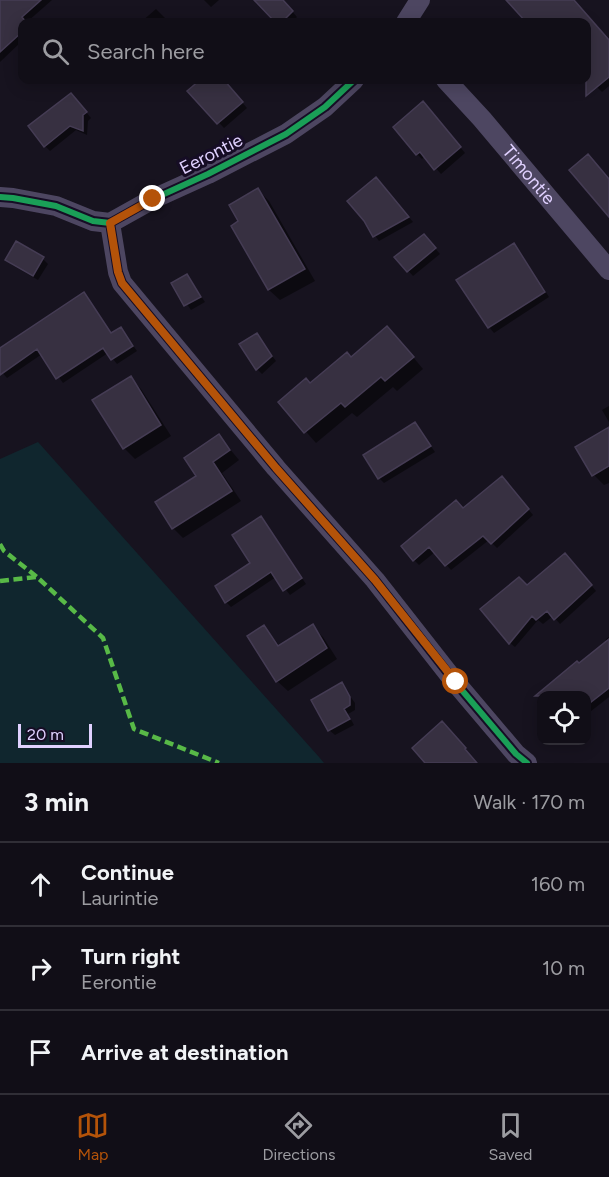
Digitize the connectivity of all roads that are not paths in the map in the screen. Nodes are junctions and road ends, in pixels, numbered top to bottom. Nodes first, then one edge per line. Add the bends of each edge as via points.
1 (420, 0) edge
2 (409, 18) edge
3 (350, 84) edge
4 (450, 84) edge
5 (0, 197) edge
6 (110, 223) junction
7 (609, 270) edge
8 (527, 763) edge

1 - 2 street
3 - 6 street, Eerontie via 293,129
4 - 7 street, Timontie
5 - 6 street via 56,206
6 - 8 street via 122,283

